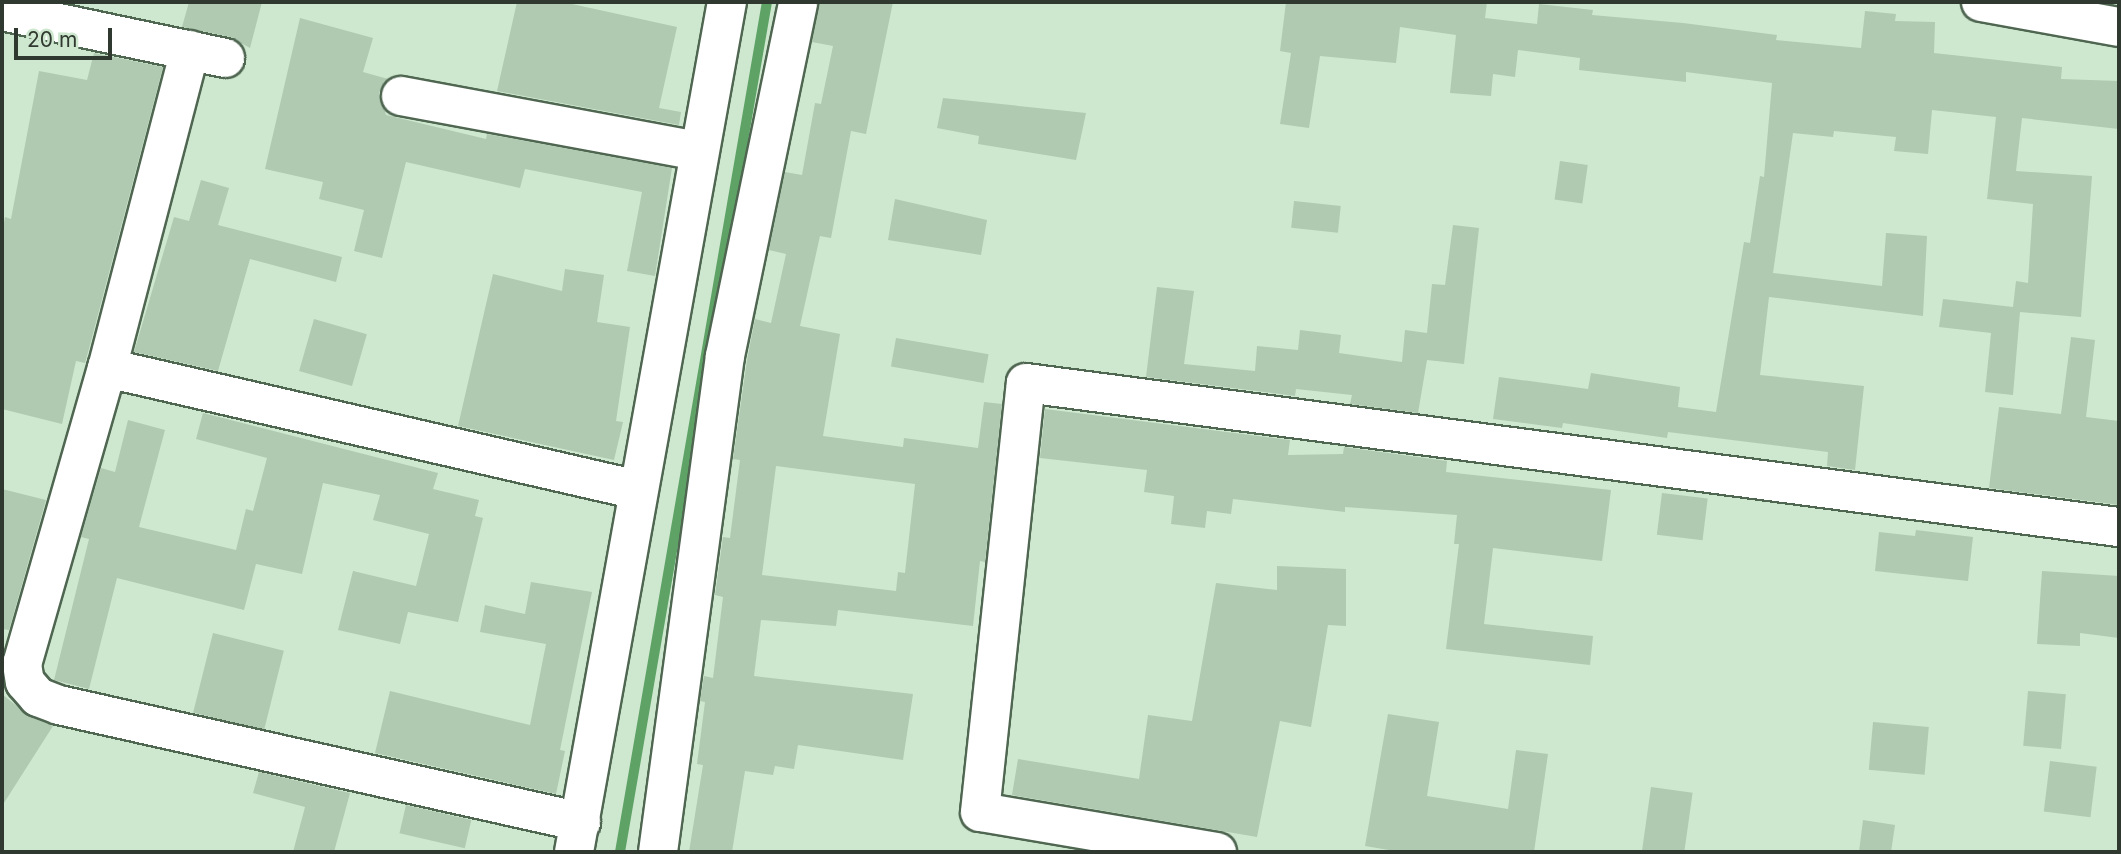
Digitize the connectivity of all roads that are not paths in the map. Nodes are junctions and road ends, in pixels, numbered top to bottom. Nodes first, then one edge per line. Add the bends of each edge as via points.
1 (727, 2) edge
2 (798, 2) edge
3 (1981, 2) edge
4 (2, 11) edge
5 (2119, 27) edge
6 (401, 96) dead end
7 (699, 152) junction
8 (107, 368) junction
9 (638, 490) junction
10 (2119, 527) edge
11 (578, 837) edge
12 (657, 852) edge
13 (1217, 852) edge

1 - 7 street
2 - 12 street via 725,356
3 - 5 street
4 - 8 street via 207,54
6 - 7 street
7 - 9 street
8 - 9 street
8 - 11 street via 22,664 24,682 38,697
9 - 11 street
10 - 13 street via 1026,383 980,812

